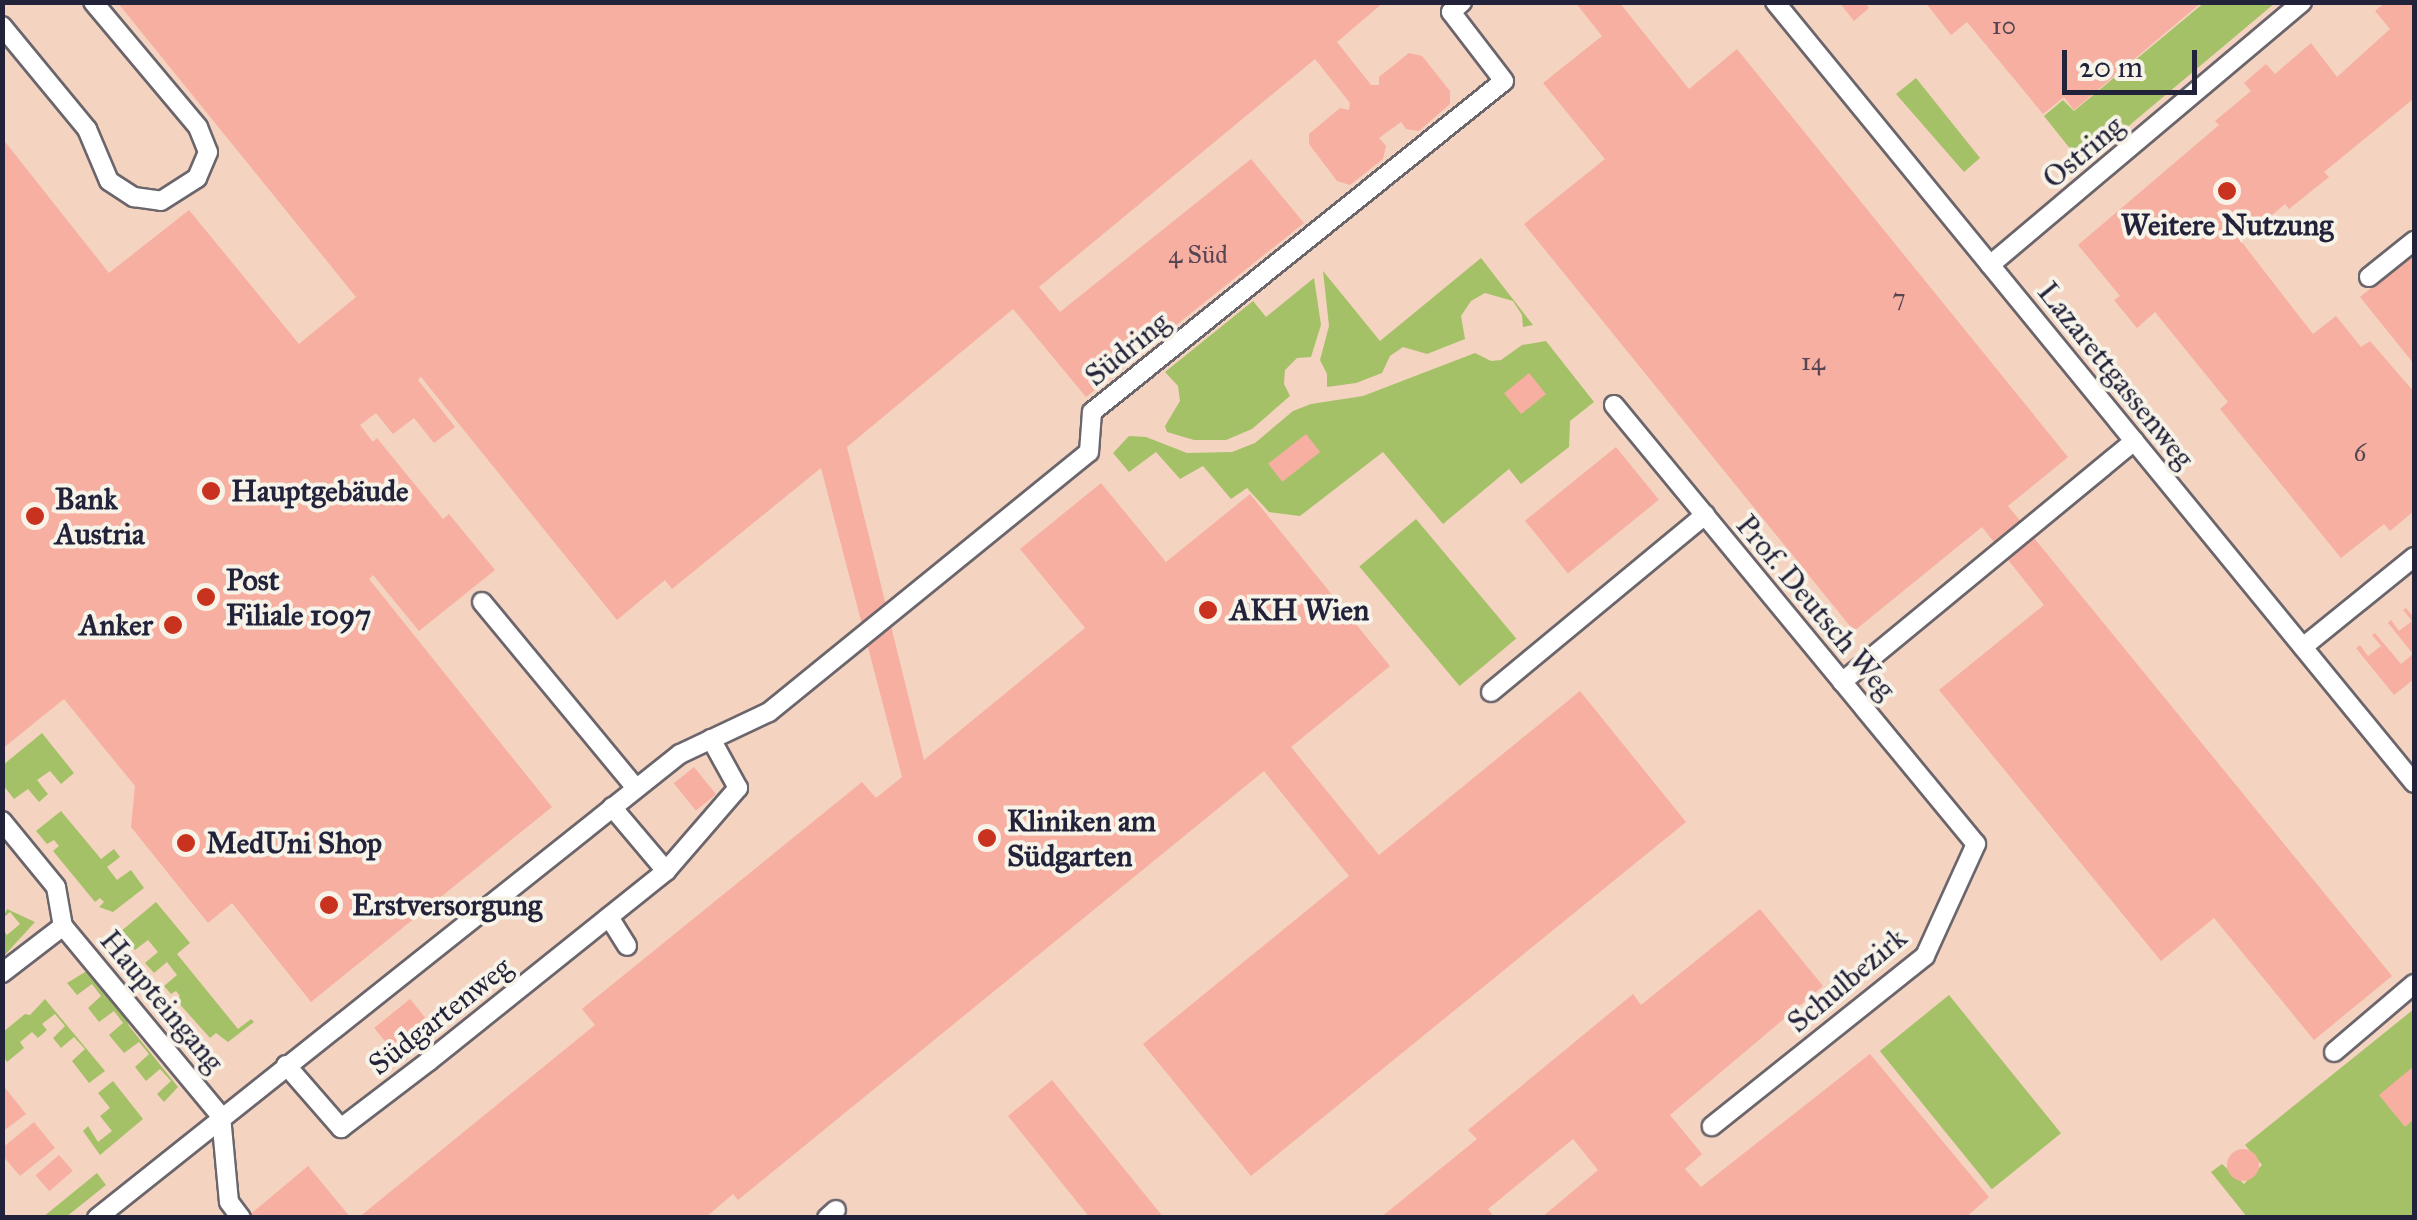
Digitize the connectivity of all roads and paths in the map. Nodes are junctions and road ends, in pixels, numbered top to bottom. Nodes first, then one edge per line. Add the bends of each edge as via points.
1 (94, 2) edge
2 (1462, 2) edge
3 (1774, 2) edge
4 (2302, 2) edge
5 (2, 26) edge
6 (2414, 241) edge
7 (1990, 266) junction
8 (2369, 278) dead end
9 (1614, 405) dead end
10 (2134, 441) junction
11 (1705, 515) junction
12 (2414, 557) edge
13 (482, 602) dead end
14 (2303, 647) junction
15 (1842, 682) junction
16 (1491, 692) dead end
17 (711, 738) junction
18 (2414, 782) edge
19 (636, 788) junction
20 (612, 807) junction
21 (2, 821) edge
22 (1976, 844) joint
23 (666, 871) junction
24 (609, 917) junction
25 (64, 926) junction
26 (627, 946) dead end
27 (2, 973) edge
28 (2414, 984) edge
29 (2334, 1052) dead end
30 (286, 1065) junction
31 (221, 1116) junction
32 (1712, 1126) dead end
33 (97, 1218) edge
34 (241, 1218) edge

1 - 5 lane via 198,128 208,152 197,178 161,201 134,197 108,180 88,129
2 - 17 lane, Südring via 1450,12 1504,81 1092,412 1089,452 769,712
3 - 7 lane, Lazarettgassenweg
4 - 7 lane, Ostring
6 - 8 lane
7 - 10 lane, Lazarettgassenweg
9 - 11 lane, Prof. Deutsch Weg
10 - 14 lane, Lazarettgassenweg
10 - 15 lane
11 - 15 lane, Prof. Deutsch Weg
11 - 16 lane
12 - 14 lane
13 - 19 lane
14 - 18 lane, Lazarettgassenweg
15 - 22 lane, Prof. Deutsch Weg
17 - 19 lane, Südring
17 - 23 lane via 738,788
19 - 20 lane, Südgartenweg
20 - 23 lane
20 - 30 lane, Südgartenweg
21 - 25 lane, Haupteingang via 56,887
22 - 32 lane, Schulbezirk via 1926,956
23 - 24 lane, Südgartenweg
24 - 26 lane
24 - 30 lane, Südgartenweg via 341,1128
25 - 27 lane
25 - 31 lane, Haupteingang
28 - 29 lane
30 - 31 lane, Südgartenweg
31 - 33 lane, Südgartenweg
31 - 34 lane via 229,1202

